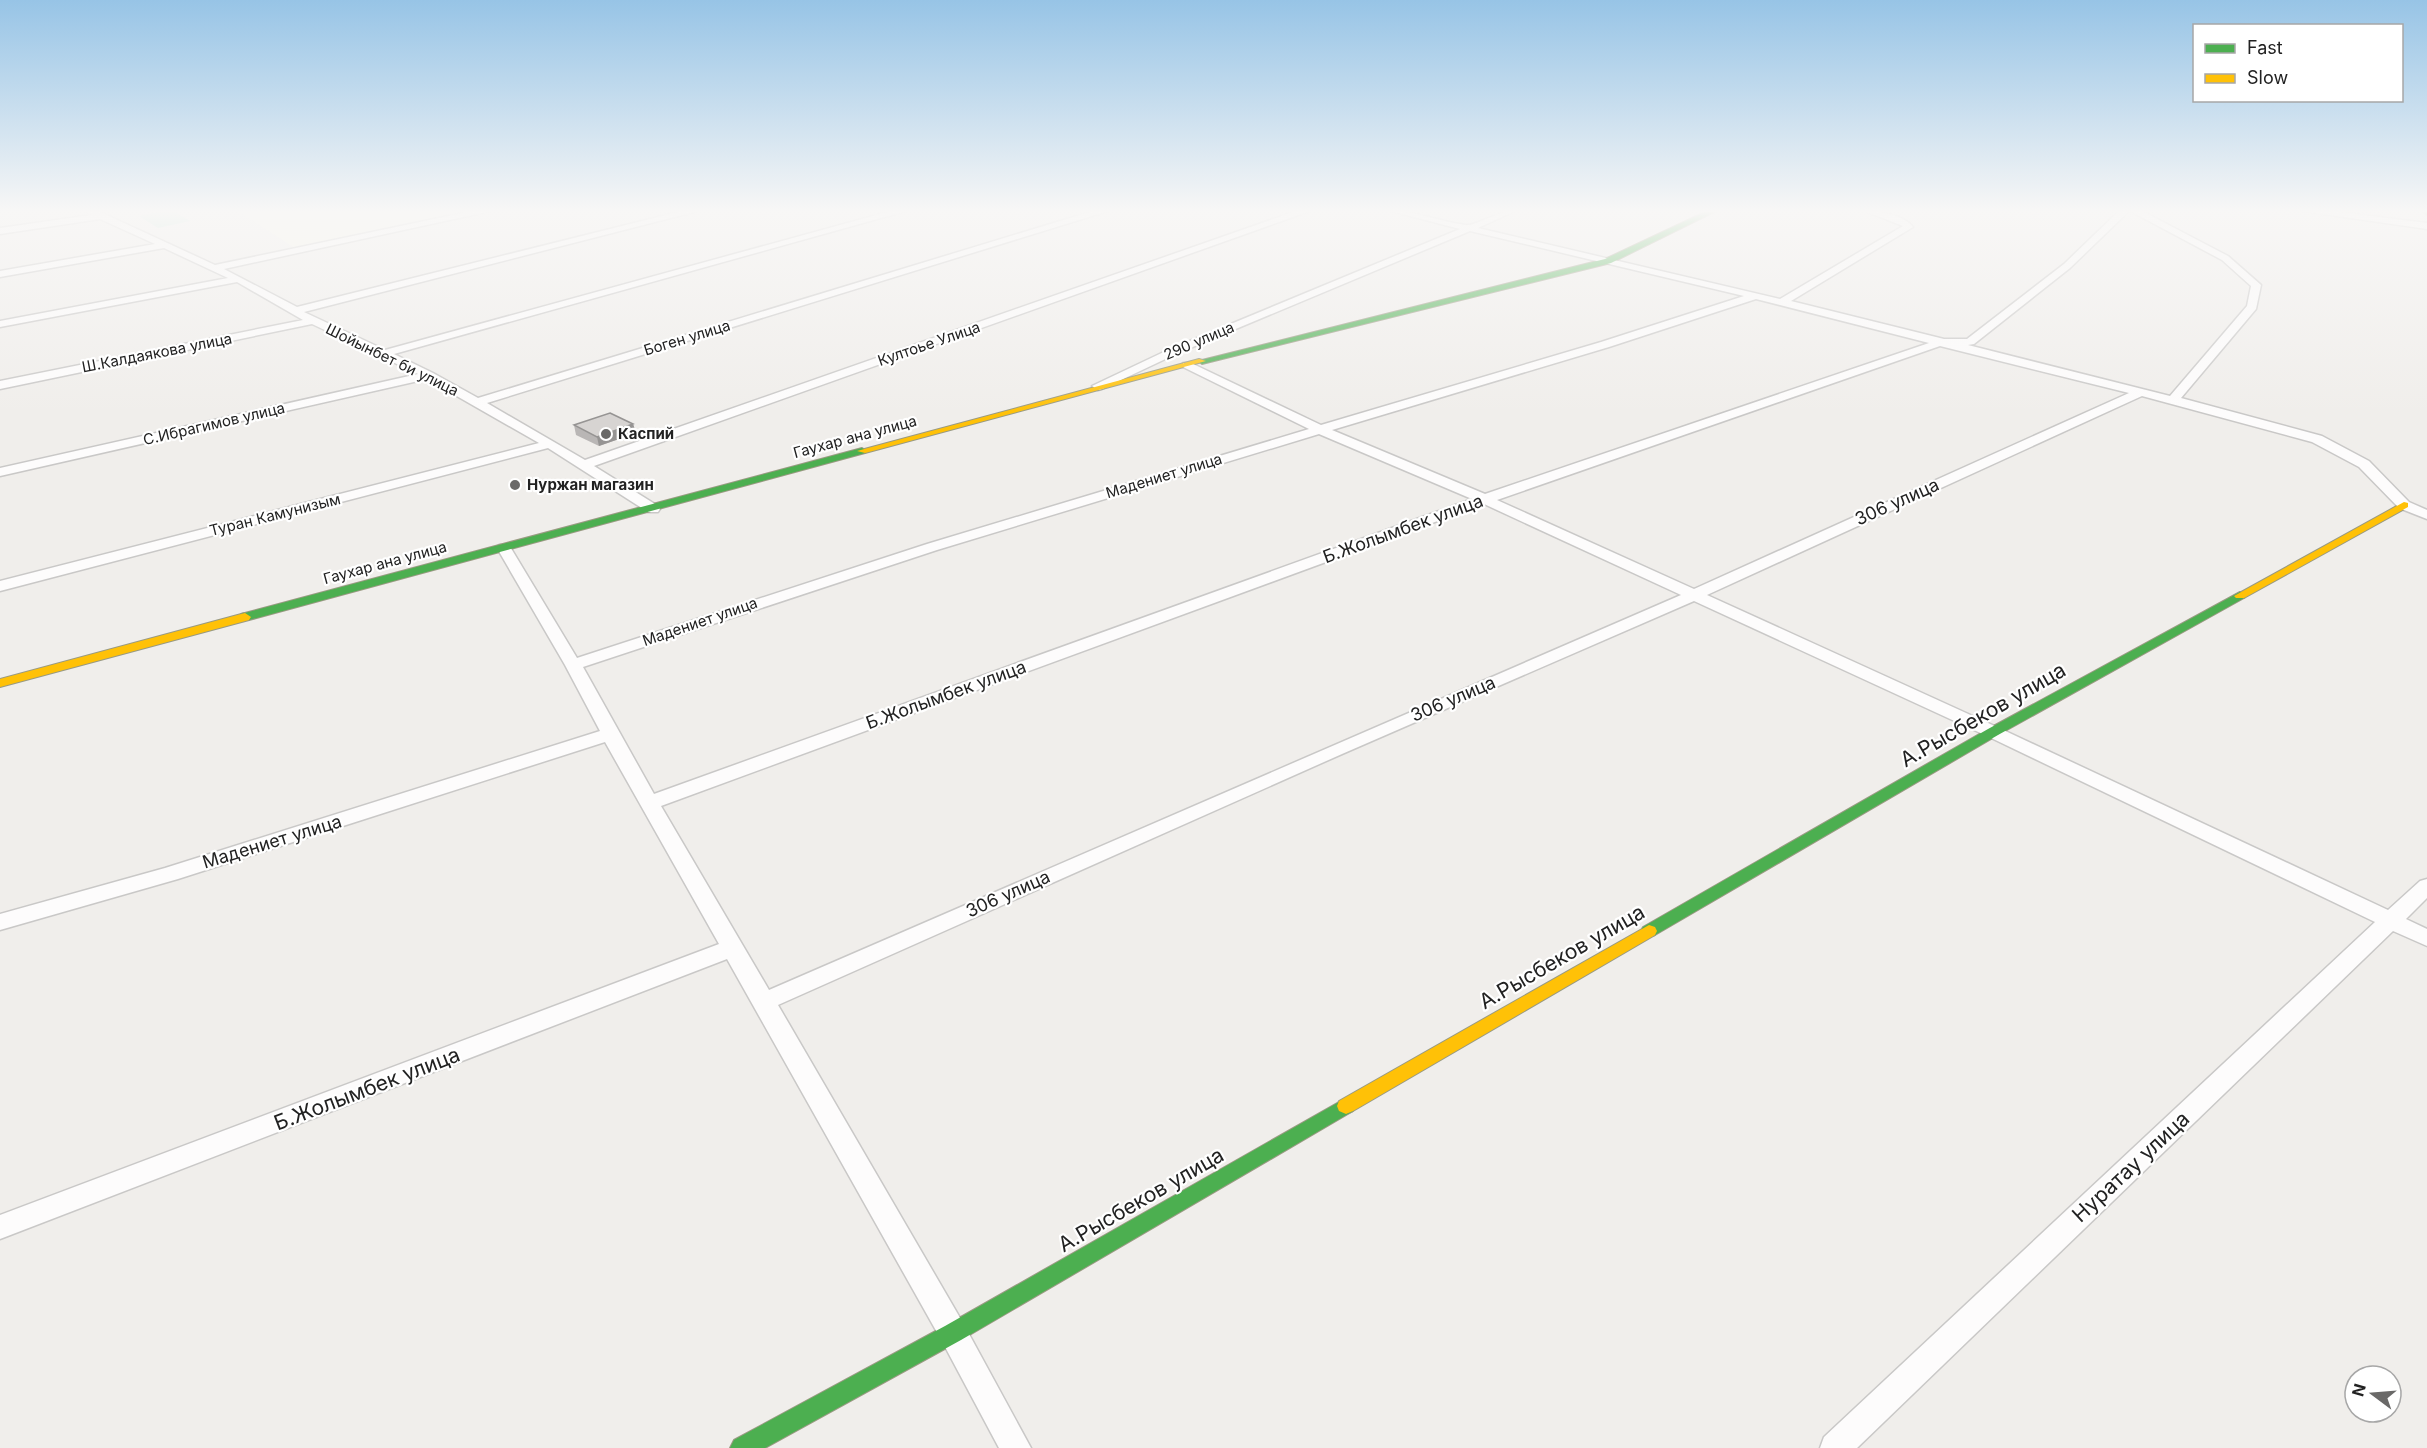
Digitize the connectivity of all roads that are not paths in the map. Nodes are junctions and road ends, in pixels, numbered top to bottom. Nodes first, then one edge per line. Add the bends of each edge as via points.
1 (238, 279) joint
2 (424, 279) edge
3 (657, 279) edge
4 (882, 279) edge
5 (1114, 279) edge
6 (1349, 279) edge
7 (1537, 279) edge
8 (1682, 279) edge
9 (1824, 279) edge
10 (2051, 279) edge
11 (2249, 279) edge
12 (1756, 296) junction
13 (1782, 302) junction
14 (295, 311) junction
15 (313, 321) junction
16 (0, 324) edge
17 (1939, 343) junction
18 (383, 354) junction
19 (1187, 365) junction
20 (429, 375) junction
21 (0, 385) edge
22 (1088, 391) junction
23 (2140, 392) junction
24 (2172, 400) junction
25 (476, 402) junction
26 (1321, 430) junction
27 (550, 444) junction
28 (585, 465) junction
29 (0, 472) edge
30 (1484, 499) junction
31 (2404, 504) junction
32 (652, 509) junction
33 (2427, 515) edge
34 (504, 548) junction
35 (0, 586) edge
36 (1692, 595) junction
37 (573, 665) junction
38 (0, 683) edge
39 (1994, 732) junction
40 (610, 734) junction
41 (650, 803) junction
42 (2427, 886) edge
43 (2391, 921) junction
44 (0, 922) edge
45 (2427, 938) edge
46 (732, 948) junction
47 (764, 1002) junction
48 (0, 1227) edge
49 (953, 1333) junction
50 (742, 1448) edge
51 (1016, 1448) edge
52 (1835, 1448) edge

1 - 14 street, Шойынбет би улица
1 - 16 street
2 - 14 street
3 - 18 street
4 - 25 street, Боген улица
5 - 28 street, Култоье Улица
6 - 22 street, 290 улица
7 - 19 street, Гаухар ана улица
8 - 12 street
9 - 13 street
10 - 17 street, Б.Жолымбек улица via 1970,342
11 - 24 street via 2256,285 2252,307
12 - 13 street
12 - 26 street, Мадениет улица
13 - 17 street
14 - 15 street, Шойынбет би улица
15 - 18 street, Шойынбет би улица
15 - 21 street, Ш.Калдаякова улица
17 - 23 street
17 - 30 street, Б.Жолымбек улица
18 - 20 street, Шойынбет би улица
19 - 22 street, Гаухар ана улица
19 - 26 street
20 - 25 street, Шойынбет би улица
20 - 29 street, С.Ибрагимов улица
22 - 32 street, Гаухар ана улица
23 - 24 street
23 - 36 street, 306 улица
24 - 31 street via 2317,439 2364,464
25 - 27 street, Шойынбет би улица
26 - 30 street
26 - 37 street, Мадениет улица via 963,537
27 - 28 street, Шойынбет би улица
27 - 35 street, Туран Камунизым
28 - 32 street, Шойынбет би улица
30 - 36 street
30 - 41 street, Б.Жолымбек улица
31 - 33 street
31 - 39 street, А.Рысбеков улица
32 - 34 street, Гаухар ана улица
34 - 37 street
34 - 38 street, Гаухар ана улица
36 - 39 street
36 - 47 street, 306 улица
37 - 40 street
39 - 43 street
39 - 49 street, А.Рысбеков улица
40 - 41 street
40 - 44 street, Мадениет улица via 171,874
41 - 46 street
42 - 43 street, Нуратау улица
43 - 45 street
43 - 52 street, Нуратау улица
46 - 47 street
46 - 48 street, Б.Жолымбек улица
47 - 49 street
49 - 50 street, А.Рысбеков улица
49 - 51 street

